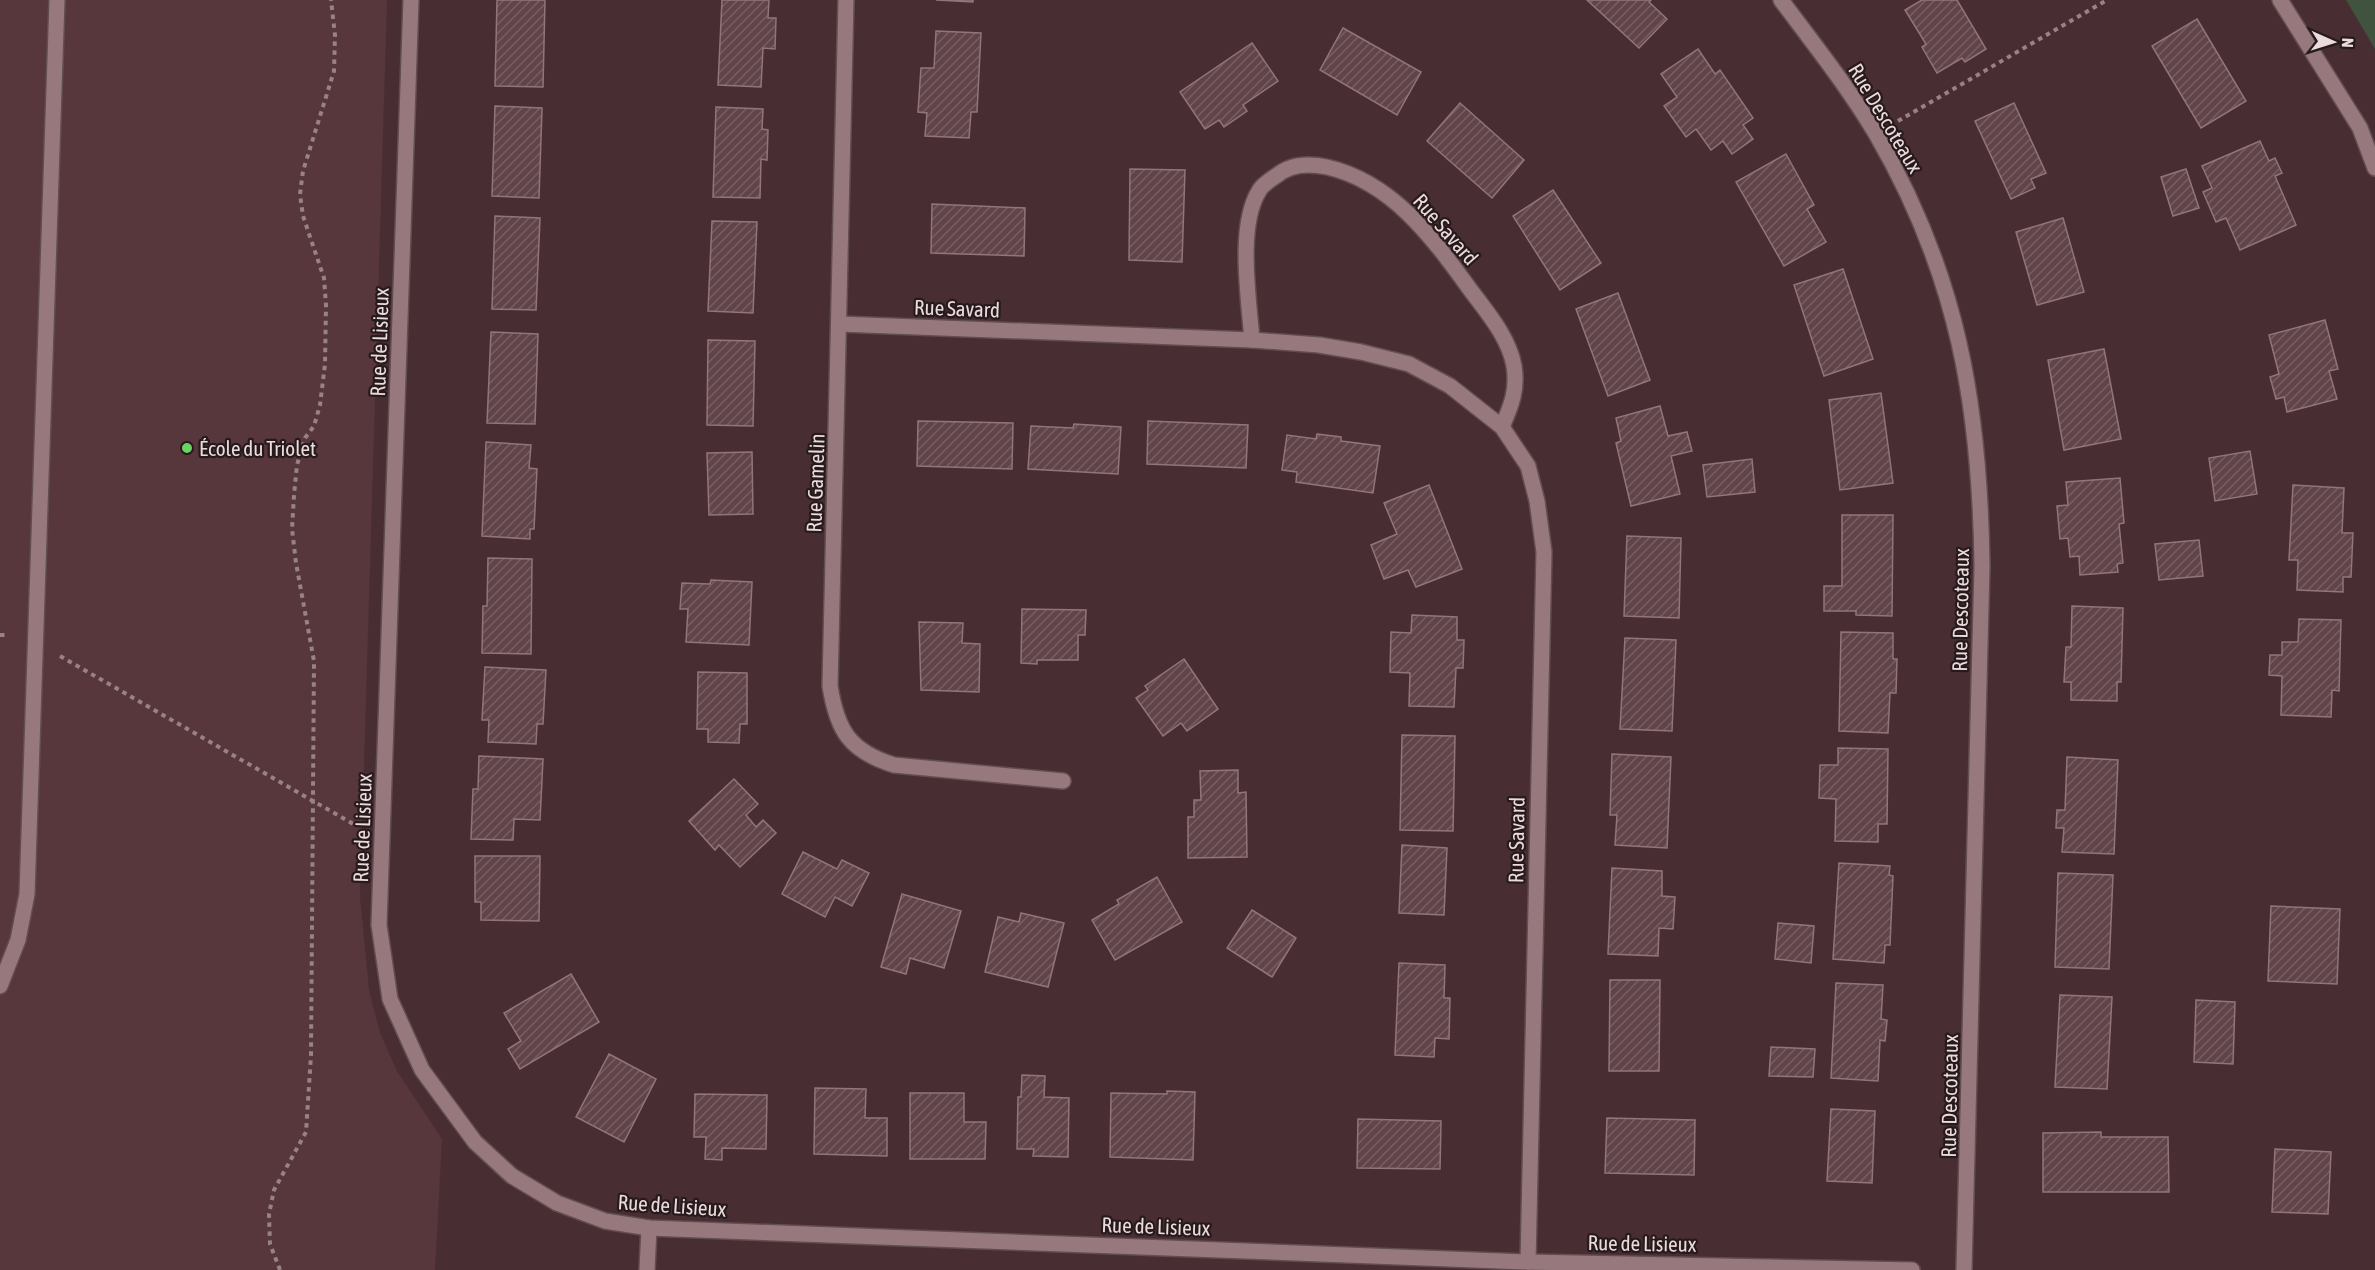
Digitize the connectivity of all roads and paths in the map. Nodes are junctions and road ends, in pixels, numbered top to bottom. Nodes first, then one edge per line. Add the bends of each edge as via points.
1 (57, 0) edge
2 (331, 0) edge
3 (411, 0) edge
4 (846, 0) edge
5 (1782, 0) edge
6 (2107, 0) edge
7 (2280, 0) edge
8 (1875, 134) junction
9 (2375, 168) edge
10 (840, 324) junction
11 (1252, 340) junction
12 (1502, 428) junction
13 (0, 635) edge
14 (34, 641) junction
15 (1063, 781) dead end
16 (312, 802) junction
17 (382, 830) junction
18 (0, 986) edge
19 (649, 1228) junction
20 (1528, 1262) junction
21 (280, 1270) edge
22 (647, 1270) edge
23 (1912, 1270) edge
24 (1964, 1270) edge

1 - 14 street
2 - 16 path via 334,71 303,171 300,194 303,216 324,278 325,364 320,405 297,465 292,529 314,661
3 - 17 street, Rue de Lisieux
4 - 10 street, Rue Gamelin
5 - 8 street, Rue Descoteaux
6 - 8 path
7 - 9 street via 2360,128
8 - 24 street, Rue Descoteaux via 1910,199 1945,285 1969,385 1981,485 1982,602
10 - 11 street, Rue Savard
10 - 15 street, Rue Gamelin via 830,686 835,716 848,739 870,757 894,765
11 - 12 street, Rue Savard via 1319,345 1409,363 1450,386
11 - 12 street, Rue Savard via 1247,246 1250,215 1259,190 1285,168 1313,164 1341,170 1402,207 1435,241 1499,328 1514,364 1516,392
12 - 20 street, Rue Savard via 1528,466 1544,552
13 - 14 path
14 - 16 path
14 - 18 street via 27,894 18,940
16 - 17 path via 349,824
16 - 21 path via 307,1121 306,1132 274,1190 269,1214 270,1244
17 - 19 street, Rue de Lisieux via 379,925 390,999 423,1070 475,1142 512,1176 557,1203 605,1221
19 - 20 street, Rue de Lisieux
19 - 22 street
20 - 23 street, Rue de Lisieux

